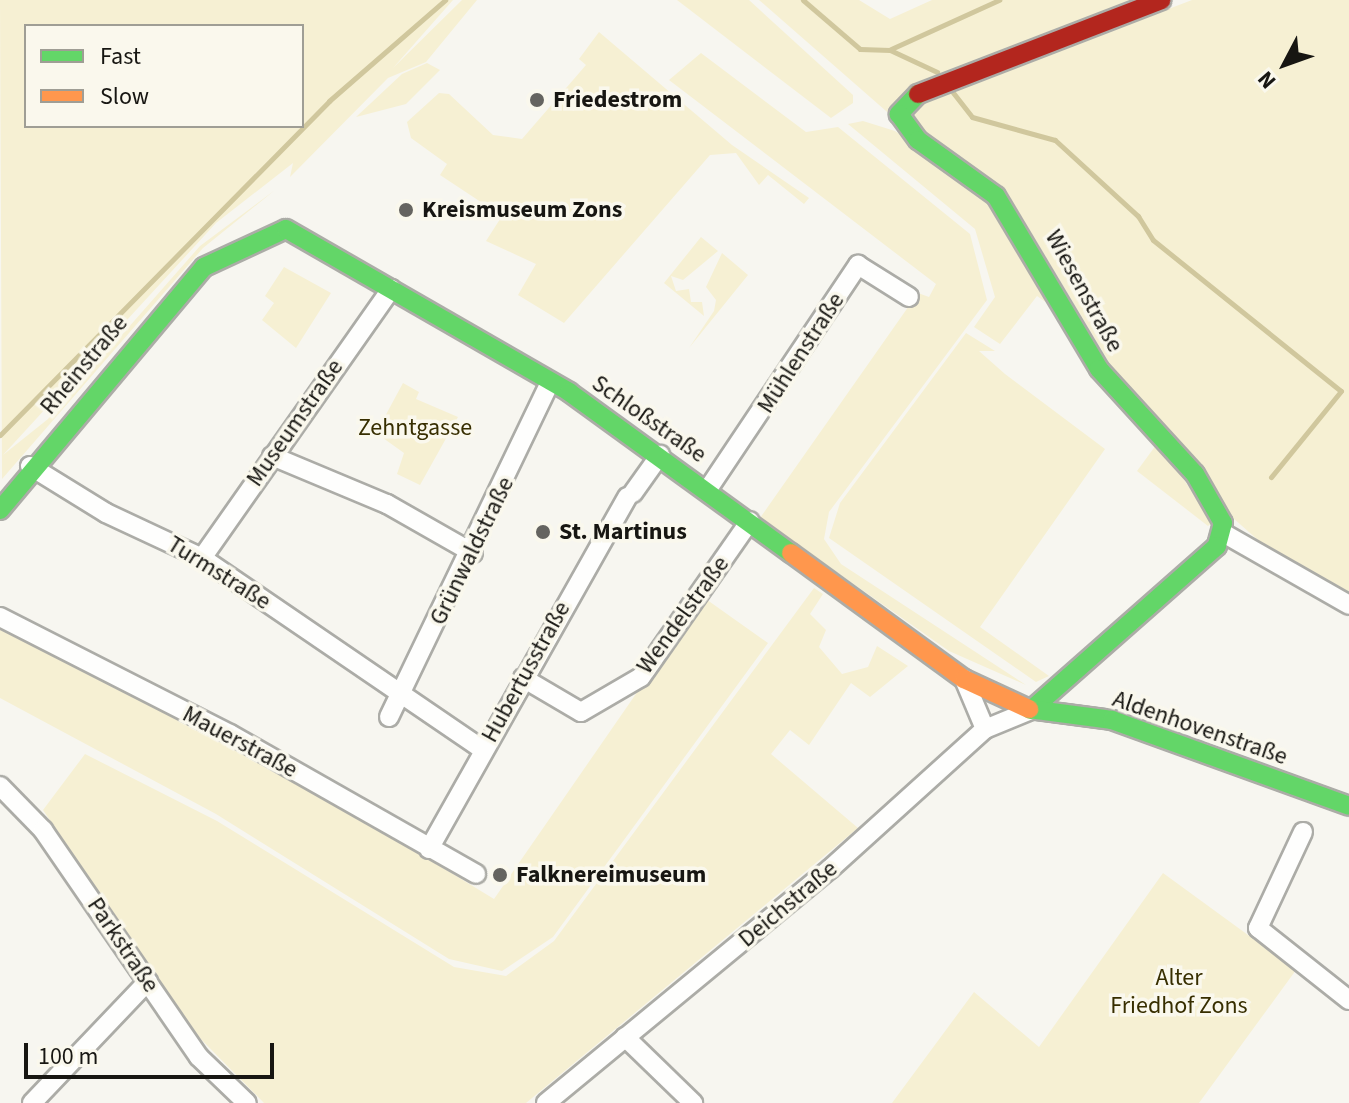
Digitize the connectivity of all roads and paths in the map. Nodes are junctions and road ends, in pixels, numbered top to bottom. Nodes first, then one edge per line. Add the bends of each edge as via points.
1 (1161, 0) edge
2 (214, 260) joint
3 (391, 289) junction
4 (909, 297) dead end
5 (550, 383) junction
6 (660, 455) junction
7 (272, 456) junction
8 (30, 466) junction
9 (708, 489) junction
10 (0, 510) edge
11 (750, 521) junction
12 (1223, 533) junction
13 (473, 553) junction
14 (202, 558) junction
15 (1349, 605) edge
16 (0, 617) edge
17 (523, 678) junction
18 (964, 679) junction
19 (399, 694) junction
20 (1031, 710) junction
21 (389, 717) dead end
22 (985, 729) junction
23 (483, 750) junction
24 (0, 786) edge
25 (1349, 806) edge
26 (1303, 832) dead end
27 (429, 849) junction
28 (476, 874) dead end
29 (148, 981) junction
30 (1349, 1000) edge
31 (625, 1037) junction
32 (32, 1103) edge
33 (247, 1103) edge
34 (546, 1103) edge
35 (693, 1103) edge

1 - 12 street, Wiesenstraße via 934,86 904,102 899,114 910,134 996,196 1022,229 1079,340 1195,474
2 - 3 street, Schloßstraße via 286,229
2 - 8 street, Rheinstraße
3 - 5 street, Schloßstraße
3 - 7 street, Museumstraße
4 - 9 street, Mühlenstraße via 858,265
5 - 6 street, Schloßstraße
5 - 13 street, Grünwaldstraße
6 - 9 street, Schloßstraße
6 - 17 street, Hubertusstraße via 630,495
7 - 13 street via 387,504
7 - 14 street, Museumstraße
8 - 10 street, Rheinstraße
8 - 14 street, Turmstraße via 106,513
9 - 11 street, Schloßstraße
11 - 17 street, Wendelstraße via 641,677 581,712
11 - 18 street, Schloßstraße
12 - 15 street
12 - 20 street via 1197,565
13 - 19 street, Grünwaldstraße
14 - 19 street, Turmstraße
16 - 27 street, Mauerstraße via 230,734
17 - 23 street, Hubertusstraße
18 - 20 street, Schloßstraße
18 - 22 street
19 - 21 street, Grünwaldstraße
19 - 23 street, Turmstraße
20 - 22 street, Deichstraße
20 - 25 street, Aldenhovenstraße via 1112,720
22 - 31 street, Deichstraße
23 - 27 street, Hubertusstraße
24 - 29 street, Parkstraße via 43,830
26 - 30 street via 1258,928
27 - 28 street, Mauerstraße
29 - 32 street
29 - 33 street, Parkstraße via 199,1057
31 - 34 street, Deichstraße
31 - 35 street

